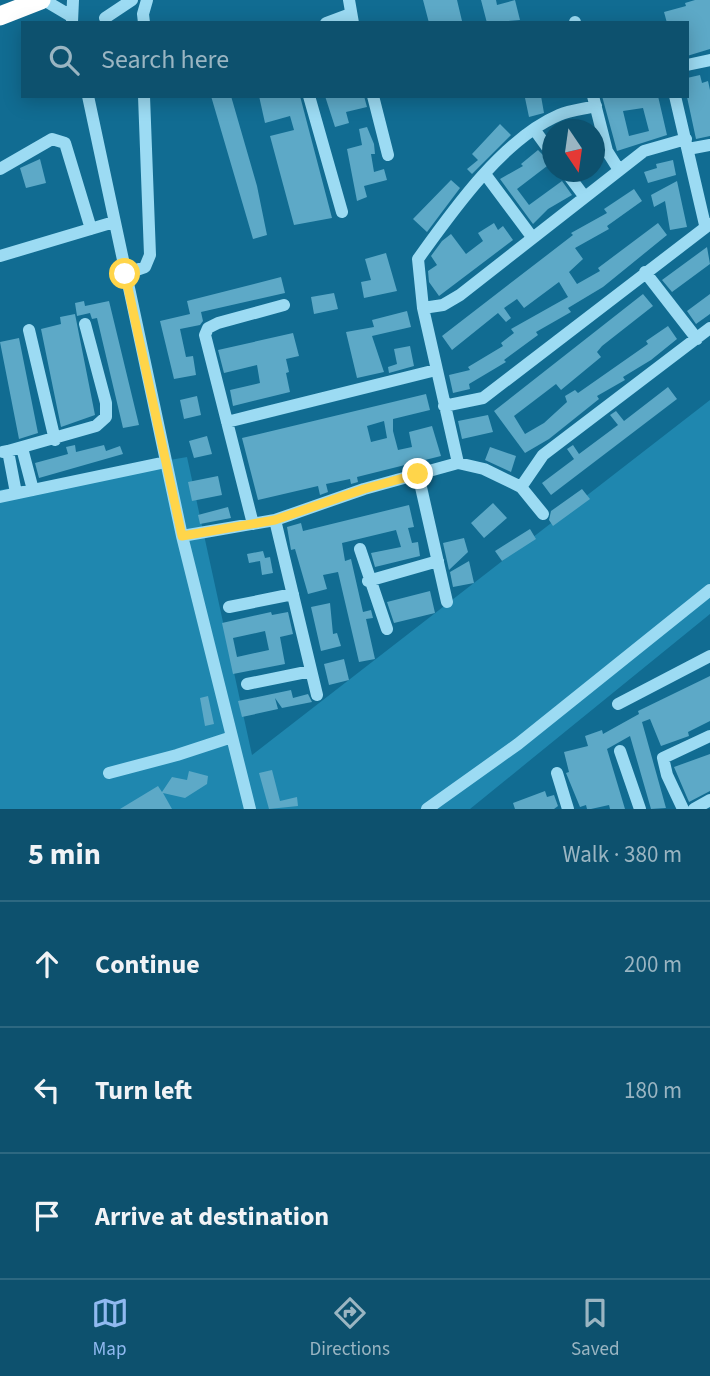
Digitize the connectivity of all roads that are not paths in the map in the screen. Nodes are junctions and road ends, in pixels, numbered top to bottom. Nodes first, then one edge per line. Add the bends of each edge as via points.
1 (43, 0) edge
2 (73, 0) edge
3 (132, 0) edge
4 (146, 0) edge
5 (349, 0) edge
6 (0, 16) edge
7 (105, 18) dead end
8 (352, 18) edge
9 (72, 19) edge
10 (145, 21) edge
11 (710, 60) edge
12 (689, 65) edge
13 (88, 98) edge
14 (144, 98) edge
15 (310, 98) edge
16 (374, 98) edge
17 (676, 98) edge
18 (594, 101) edge
19 (534, 129) junction
20 (542, 140) edge
21 (687, 144) junction
22 (710, 145) edge
23 (388, 155) dead end
24 (0, 169) edge
25 (619, 170) junction
26 (485, 174) junction
27 (574, 182) edge
28 (584, 196) junction
29 (342, 212) dead end
30 (114, 222) junction
31 (708, 224) edge
32 (91, 229) junction
33 (532, 237) junction
34 (0, 256) edge
35 (645, 272) junction
36 (125, 274) junction
37 (284, 305) dead end
38 (423, 308) junction
39 (85, 324) dead end
40 (710, 328) edge
41 (29, 330) dead end
42 (697, 339) junction
43 (436, 370) junction
44 (444, 406) junction
45 (227, 422) junction
46 (55, 440) junction
47 (22, 448) junction
48 (4, 452) edge
49 (166, 462) junction
50 (458, 463) junction
51 (418, 474) junction
52 (521, 487) junction
53 (33, 490) junction
54 (16, 494) junction
55 (0, 496) edge
56 (543, 514) dead end
57 (275, 520) junction
58 (253, 524) junction
59 (182, 536) junction
60 (360, 549) dead end
61 (438, 561) junction
62 (368, 581) junction
63 (710, 590) edge
64 (293, 594) junction
65 (447, 602) dead end
66 (229, 607) dead end
67 (387, 629) dead end
68 (710, 656) edge
69 (311, 671) junction
70 (247, 684) dead end
71 (317, 695) dead end
72 (618, 704) dead end
73 (710, 736) edge
74 (232, 737) junction
75 (621, 751) dead end
76 (109, 773) dead end
77 (557, 773) dead end
78 (710, 800) edge
79 (250, 809) edge
80 (426, 809) edge
81 (568, 809) edge
82 (640, 809) edge
83 (683, 809) edge
84 (694, 809) edge

1 - 6 highway
1 - 9 street
2 - 9 street
3 - 7 street
4 - 10 street
5 - 8 street
11 - 12 street
13 - 30 street
14 - 36 street via 150,255 145,267
15 - 29 street
16 - 23 street
17 - 21 street
18 - 19 street
18 - 25 street via 607,151
19 - 20 street
19 - 26 street
21 - 22 street
21 - 25 street via 652,146
21 - 31 street
24 - 32 street via 52,139 60,139
25 - 28 street
26 - 33 street
26 - 38 street via 418,259
27 - 28 street
28 - 33 street
30 - 32 street
30 - 36 street
31 - 35 street
32 - 34 street
33 - 38 street via 460,295 443,305
35 - 42 street
35 - 44 street via 483,398
36 - 49 street
37 - 45 street via 208,328 205,335
38 - 43 street
39 - 46 street via 106,417 96,426
40 - 42 street
41 - 46 street
42 - 52 street via 542,456
43 - 44 street
43 - 45 street
44 - 50 street
45 - 58 street
46 - 47 street
47 - 48 street
47 - 53 street
48 - 54 street
49 - 53 street
49 - 59 street
50 - 51 street
50 - 52 street via 485,469
51 - 57 street
51 - 61 street
52 - 56 street
53 - 54 street
54 - 55 street
57 - 58 street
57 - 64 street
58 - 59 street
59 - 74 street
60 - 62 street
61 - 62 street
61 - 65 street
62 - 67 street
63 - 80 street via 517,744
64 - 66 street
64 - 69 street
68 - 72 street
69 - 70 street
69 - 71 street
73 - 83 street via 663,758
74 - 76 street
74 - 79 street
75 - 82 street
77 - 81 street
78 - 84 street

